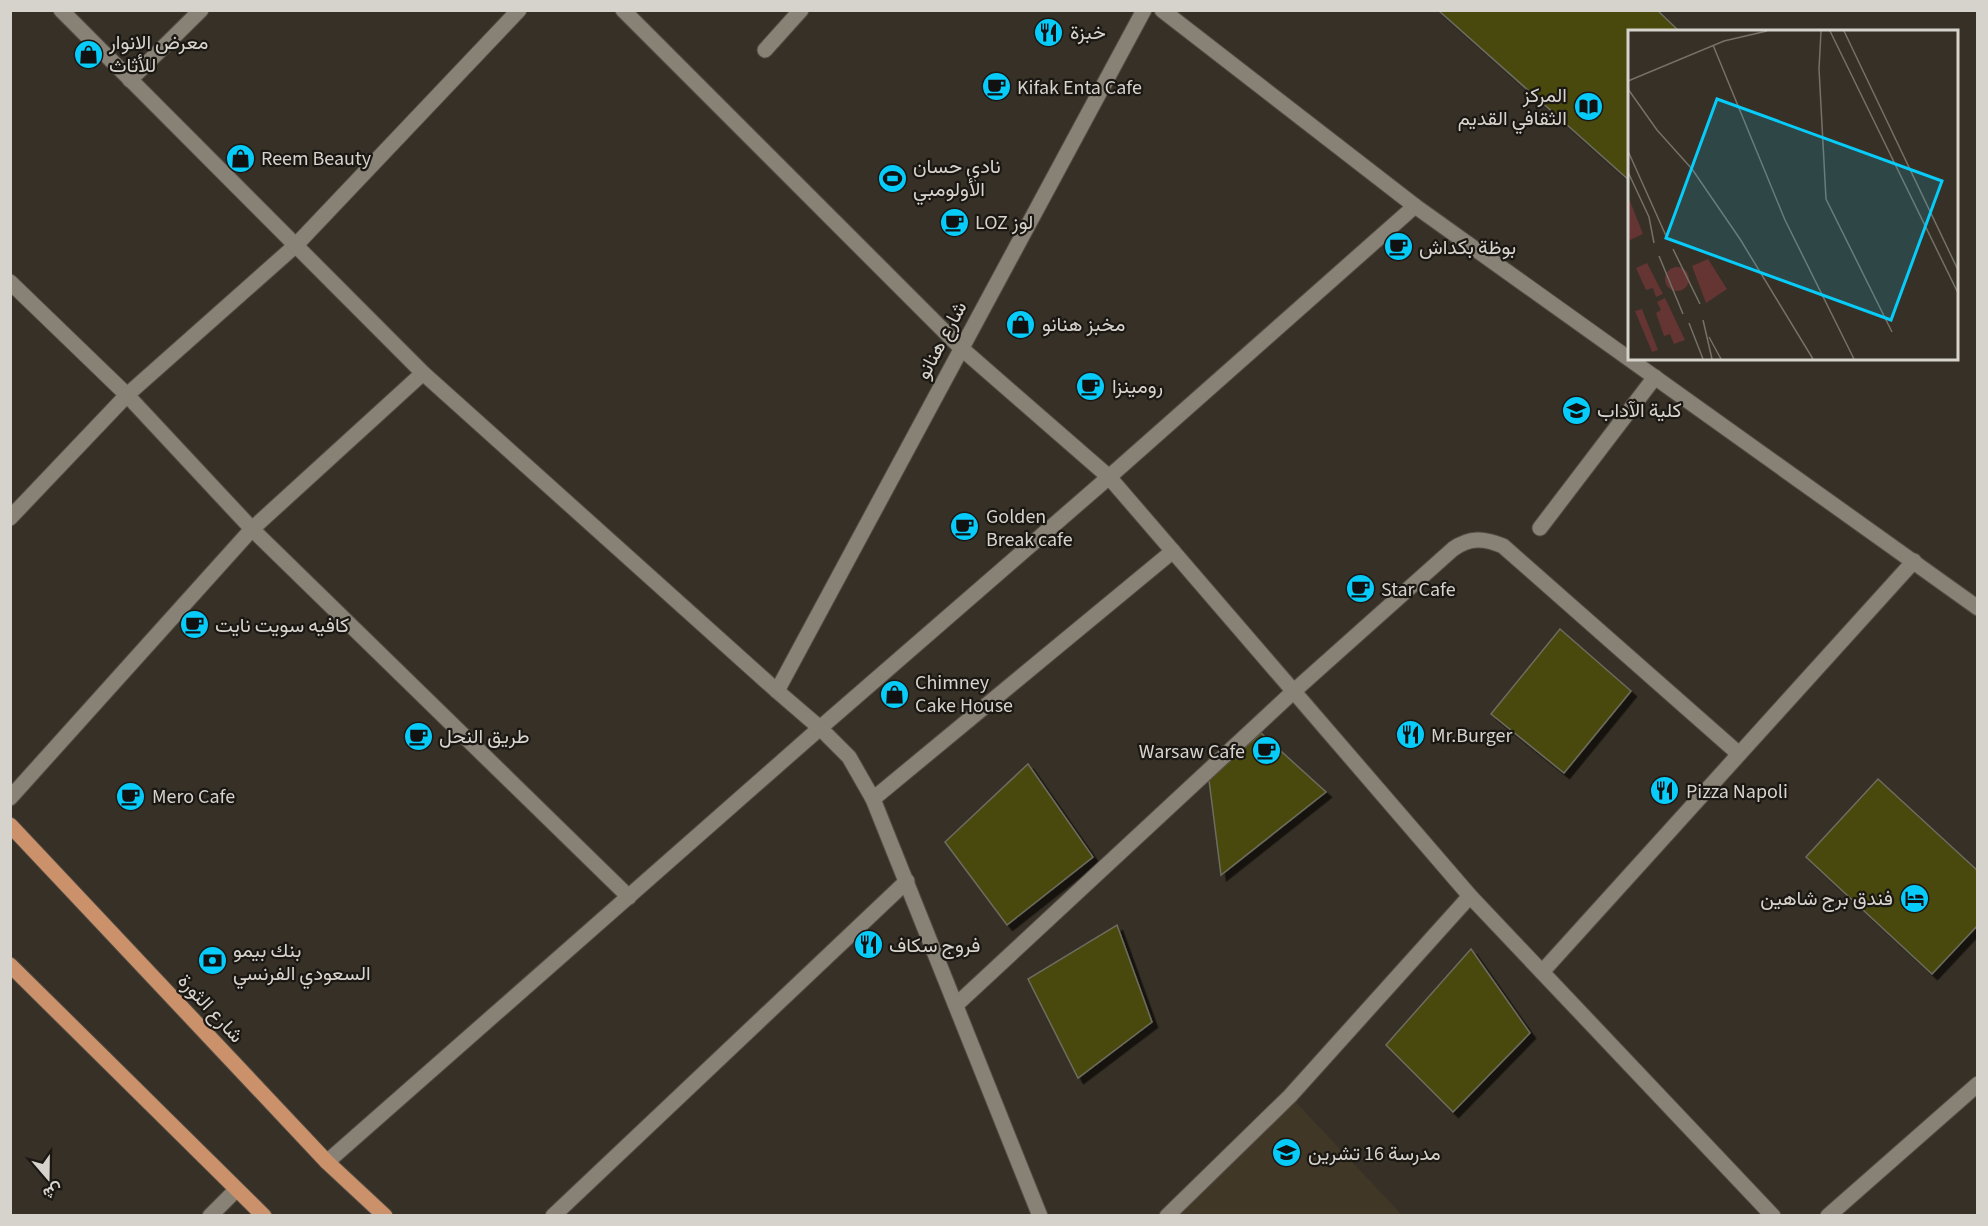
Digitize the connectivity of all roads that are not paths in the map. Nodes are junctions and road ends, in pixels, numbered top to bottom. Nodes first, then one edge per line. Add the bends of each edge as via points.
1 (61, 10) edge
2 (201, 10) edge
3 (519, 10) edge
4 (622, 10) edge
5 (801, 10) edge
6 (1144, 10) edge
7 (1162, 10) edge
8 (765, 50) dead end
9 (130, 80) junction
10 (1415, 206) junction
11 (296, 245) junction
12 (10, 282) edge
13 (961, 348) junction
14 (1628, 358) edge
15 (1631, 360) edge
16 (423, 373) junction
17 (1655, 377) junction
18 (127, 395) junction
19 (1109, 477) junction
20 (10, 518) edge
21 (1540, 528) dead end
22 (252, 529) junction
23 (1173, 551) junction
24 (1914, 561) junction
25 (1977, 608) edge
26 (777, 691) junction
27 (1294, 691) junction
28 (820, 728) junction
29 (1739, 754) junction
30 (10, 798) edge
31 (873, 799) junction
32 (10, 825) edge
33 (907, 881) junction
34 (1470, 896) junction
35 (629, 897) junction
36 (10, 965) edge
37 (1542, 972) junction
38 (956, 1005) junction
39 (1977, 1084) edge
40 (327, 1162) junction
41 (236, 1190) junction
42 (1172, 1214) edge
43 (210, 1215) edge
44 (264, 1215) edge
45 (385, 1215) edge
46 (553, 1215) edge
47 (1040, 1215) edge
48 (1773, 1215) edge
49 (1828, 1215) edge

1 - 9 street
2 - 9 street
3 - 11 street
4 - 13 street
5 - 8 street
6 - 13 street, شارع هنانو
7 - 10 street
9 - 11 street
10 - 14 street
10 - 19 street
11 - 16 street
11 - 18 street
12 - 18 street
13 - 19 street
13 - 26 street, شارع هنانو
15 - 17 street
16 - 22 street
16 - 26 street
17 - 21 street
17 - 24 street
18 - 20 street
18 - 22 street
19 - 23 street
19 - 28 street
22 - 30 street
22 - 35 street
23 - 27 street
23 - 31 street
24 - 25 street
24 - 29 street
26 - 28 street
27 - 29 street via 1453,549 1479,539 1503,546
27 - 34 street
27 - 38 street
28 - 31 street via 849,757
28 - 35 street
29 - 37 street
31 - 33 street
32 - 40 main road, شارع الثورة
33 - 38 street
33 - 46 street
34 - 37 street
34 - 42 street via 1290,1096
35 - 40 street
36 - 41 main road
37 - 48 street
38 - 47 street
39 - 49 street
40 - 45 main road, شارع الثورة
41 - 43 street
41 - 44 main road

